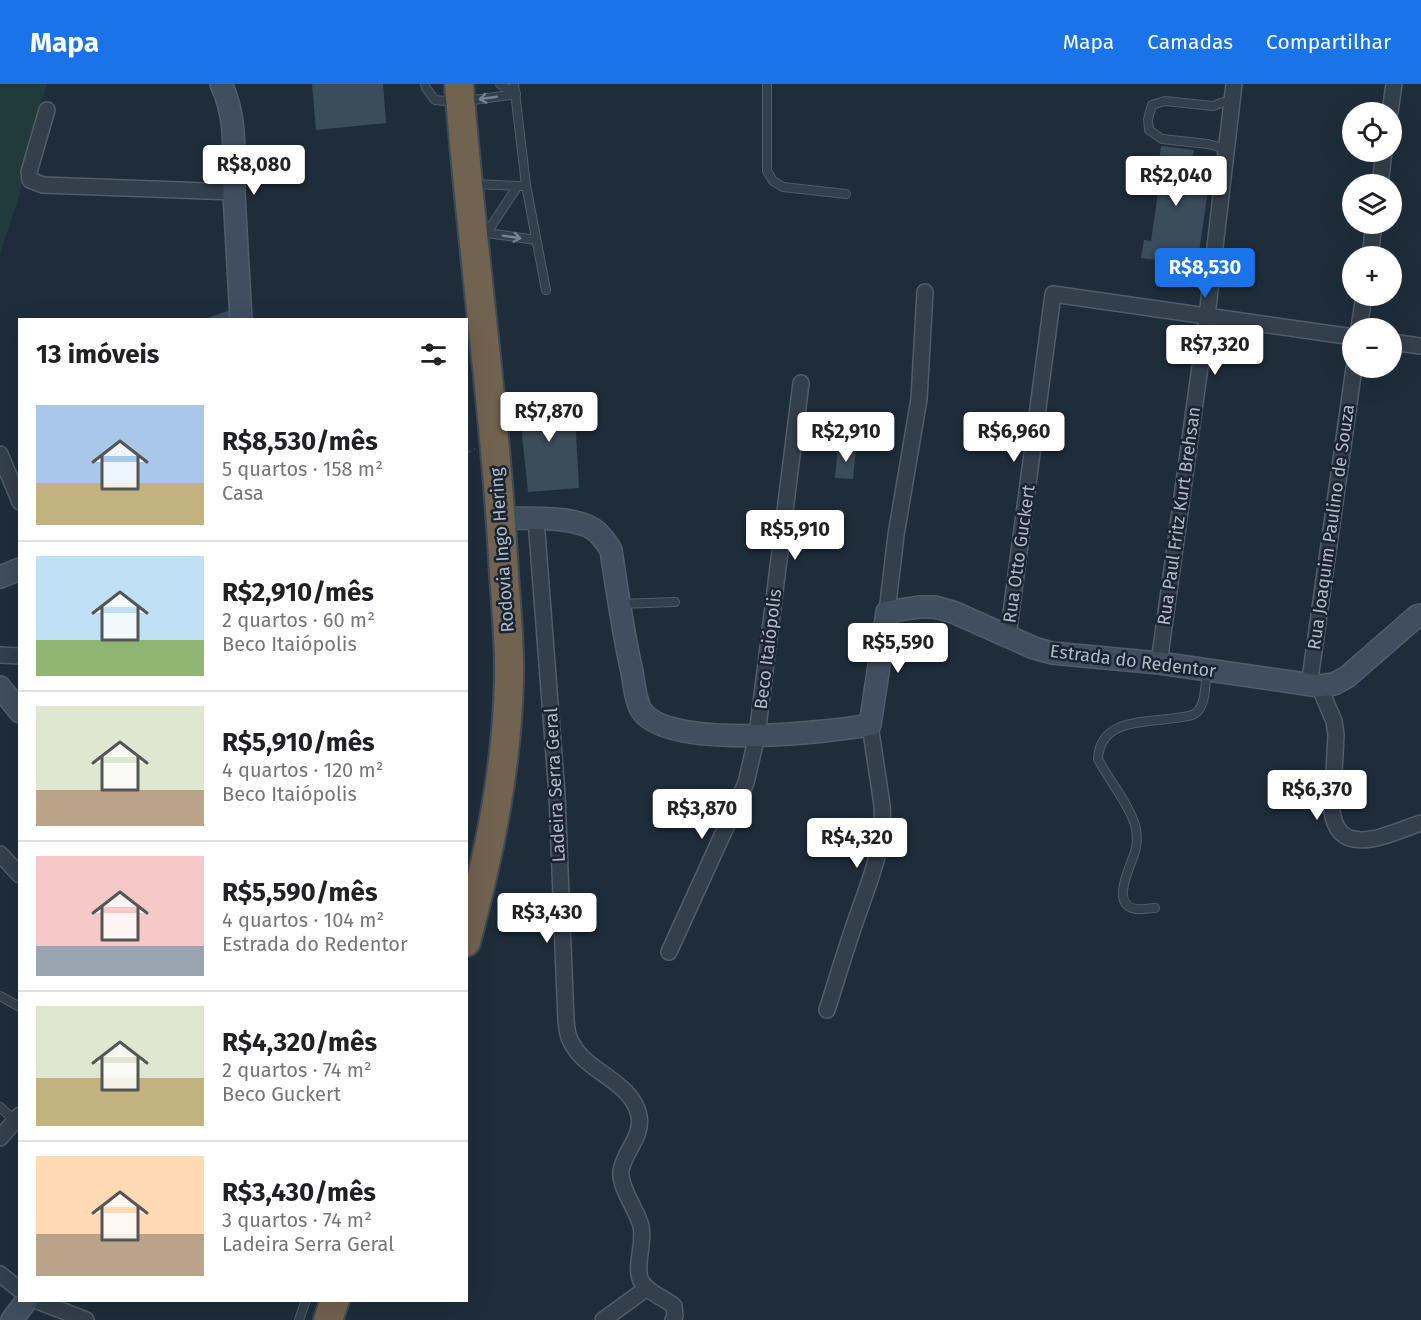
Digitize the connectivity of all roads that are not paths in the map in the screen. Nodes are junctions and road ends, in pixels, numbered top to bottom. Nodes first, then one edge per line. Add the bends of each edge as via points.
1 (221, 84) edge
2 (425, 84) edge
3 (500, 84) edge
4 (514, 84) edge
5 (767, 84) edge
6 (1394, 84) edge
7 (1233, 91) edge
8 (459, 93) edge
9 (516, 94) junction
10 (1391, 102) edge
11 (47, 110) dead end
12 (1227, 149) junction
13 (469, 184) junction
14 (526, 185) junction
15 (517, 187) junction
16 (234, 192) junction
17 (846, 194) dead end
18 (536, 240) junction
19 (481, 242) junction
20 (546, 290) dead end
21 (925, 292) dead end
22 (1207, 316) junction
23 (241, 318) edge
24 (1342, 335) edge
25 (1402, 343) edge
26 (1421, 346) edge
27 (1353, 378) edge
28 (801, 383) dead end
29 (0, 454) edge
30 (18, 497) edge
31 (501, 518) junction
32 (536, 519) junction
33 (18, 570) edge
34 (0, 577) edge
35 (675, 602) dead end
36 (618, 604) junction
37 (887, 612) junction
38 (1421, 615) edge
39 (1008, 636) junction
40 (0, 655) edge
41 (18, 656) edge
42 (1159, 663) junction
43 (1207, 670) junction
44 (1314, 686) junction
45 (0, 687) edge
46 (18, 710) edge
47 (870, 725) junction
48 (757, 735) junction
49 (1421, 823) edge
50 (0, 854) edge
51 (18, 873) edge
52 (1155, 908) dead end
53 (468, 934) edge
54 (669, 952) dead end
55 (0, 996) edge
56 (18, 1006) edge
57 (828, 1010) dead end
58 (0, 1107) edge
59 (17, 1118) edge
60 (0, 1138) edge
61 (0, 1274) edge
62 (18, 1288) edge
63 (647, 1288) junction
64 (26, 1302) edge
65 (40, 1302) edge
66 (305, 1302) edge
67 (334, 1302) edge
68 (12, 1320) edge
69 (86, 1320) edge
70 (299, 1320) edge
71 (328, 1320) edge
72 (603, 1320) edge
73 (673, 1320) edge

1 - 16 street via 233,124
2 - 8 lane via 435,100
3 - 9 lane
4 - 9 lane
5 - 17 lane via 767,171 773,181 783,187
6 - 10 street
7 - 12 street, Rua Paul Fritz Kurt Brehsan
7 - 12 lane via 1213,106 1165,101 1152,105 1148,119 1149,130 1162,139
9 -> 8 lane
8 - 13 highway, Rodovia Ingo Hering
9 - 14 lane
11 - 16 street via 29,172 35,183
12 - 22 street, Rua Paul Fritz Kurt Brehsan
13 - 15 lane
13 - 19 highway, Rodovia Ingo Hering
14 - 15 lane
14 - 18 lane
15 - 19 lane
16 - 23 street
19 -> 18 lane
18 - 20 lane
19 - 31 highway, Rodovia Ingo Hering
21 - 37 street via 919,399
22 - 24 street
22 - 39 street, Rua Otto Guckert via 1053,294
22 - 42 street, Rua Paul Fritz Kurt Brehsan
25 - 26 street
27 - 44 street, Rua Joaquim Paulino de Souza
28 - 48 street, Beco Itaiópolis
29 - 30 street
31 - 32 street
31 - 53 highway, Rodovia Ingo Hering via 509,678 504,747 494,831
32 - 36 street via 576,522 593,528 604,538 611,550
32 - 63 street, Ladeira Serra Geral via 555,775 568,1035 574,1048 632,1099 639,1113 640,1124 621,1171 622,1183 642,1229 639,1271
33 - 34 street
35 - 36 lane
36 - 48 street via 639,707 647,718 678,731
37 - 39 street, Estrada do Redentor via 935,607
37 - 47 street
38 - 44 street, Estrada do Redentor via 1347,677 1334,684
39 - 42 street, Estrada do Redentor via 1052,653
40 - 41 street
42 - 43 street, Estrada do Redentor
43 - 44 street, Estrada do Redentor
43 - 52 lane via 1198,711 1116,727 1105,735 1098,748 1098,759 1134,819 1137,832 1122,896 1126,905 1135,909
44 - 49 street via 1334,721 1332,811 1339,831 1348,839 1359,841
45 - 46 street
47 - 48 street
47 - 57 street via 883,818 879,848
48 - 54 street, Beco Itaiópolis via 746,783
50 - 51 street
55 - 56 lane
58 - 59 lane
59 - 60 street
61 - 62 street
63 - 72 street
63 - 73 street via 674,1306
64 - 68 street
65 - 69 street
66 - 70 lane
67 - 71 highway

